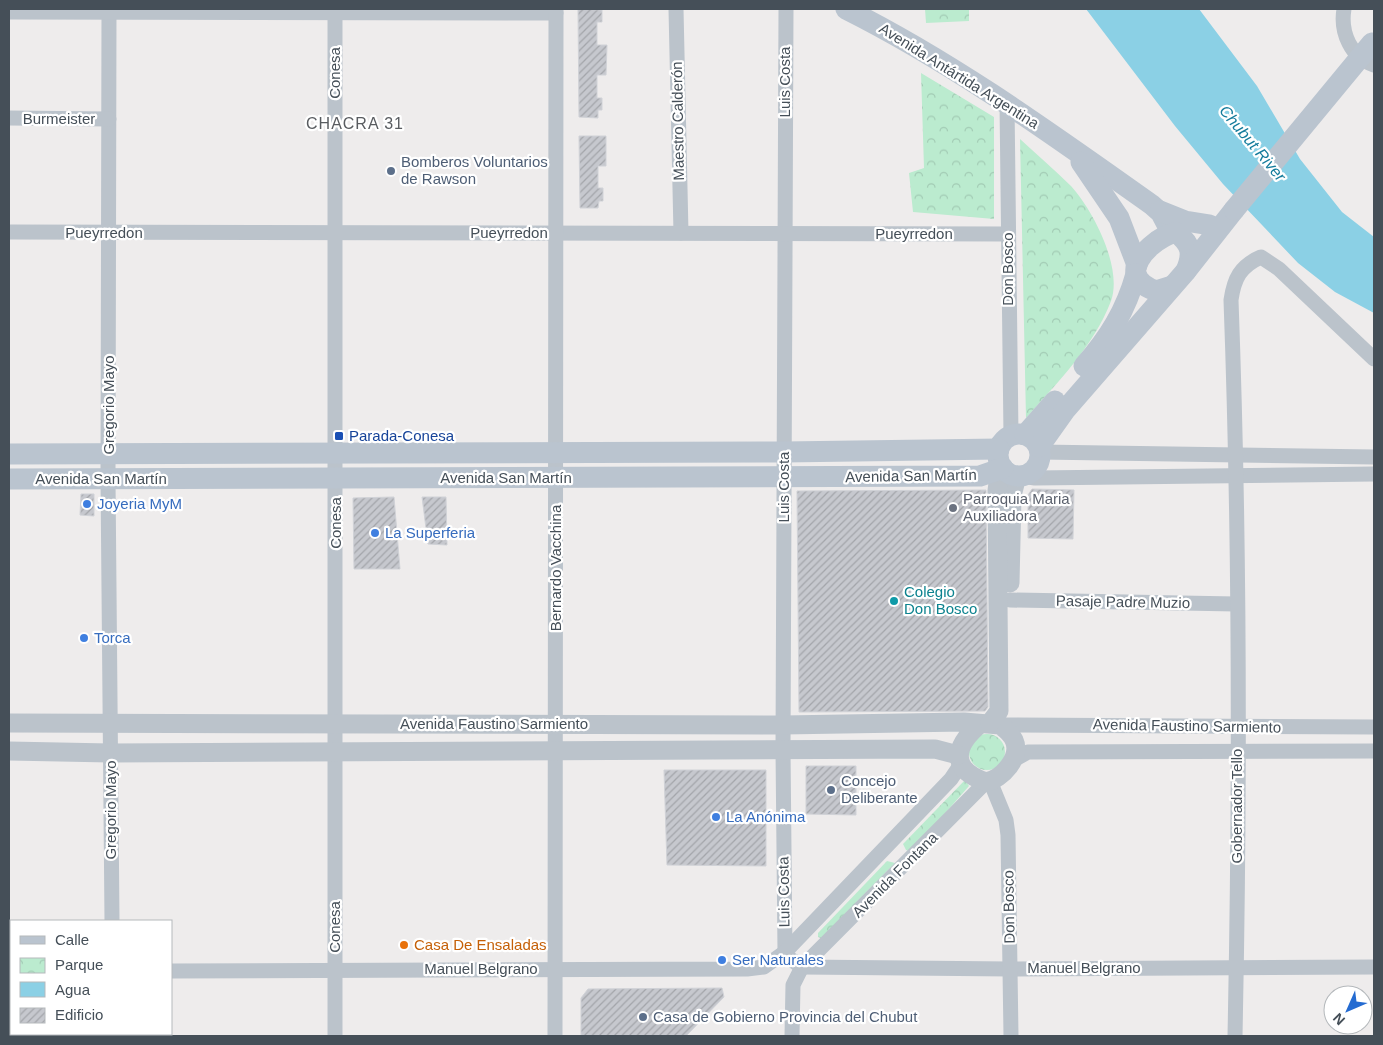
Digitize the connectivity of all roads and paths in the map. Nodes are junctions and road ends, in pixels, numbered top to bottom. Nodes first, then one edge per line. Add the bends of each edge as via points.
1 (676, 9) edge
2 (786, 9) edge
3 (846, 9) edge
4 (1344, 9) edge
5 (109, 10) edge
6 (335, 11) edge
7 (556, 11) edge
8 (9, 12) edge
9 (1373, 42) edge
10 (1374, 65) edge
11 (1007, 103) junction
12 (9, 118) edge
13 (109, 119) junction
14 (1070, 148) junction
15 (1157, 210) junction
16 (1224, 218) junction
17 (9, 232) edge
18 (109, 233) junction
19 (336, 233) junction
20 (556, 233) junction
21 (1174, 233) junction
22 (681, 234) junction
23 (784, 234) junction
24 (1008, 234) junction
25 (1136, 269) junction
26 (1179, 278) junction
27 (1374, 359) edge
28 (784, 452) junction
29 (556, 453) junction
30 (9, 454) edge
31 (108, 454) junction
32 (336, 454) junction
33 (1236, 455) junction
34 (1018, 457) junction
35 (1374, 457) edge
36 (1374, 474) edge
37 (1236, 475) junction
38 (784, 477) junction
39 (336, 478) junction
40 (556, 478) junction
41 (9, 479) edge
42 (108, 479) junction
43 (1010, 600) junction
44 (1236, 604) junction
45 (9, 723) edge
46 (110, 723) junction
47 (336, 724) junction
48 (556, 724) junction
49 (783, 725) junction
50 (998, 726) junction
51 (1238, 727) junction
52 (1374, 727) edge
53 (783, 749) junction
54 (556, 750) junction
55 (9, 751) edge
56 (1374, 751) edge
57 (336, 752) junction
58 (1238, 752) junction
59 (110, 753) junction
60 (959, 760) junction
61 (1012, 761) junction
62 (988, 782) junction
63 (112, 920) edge
64 (794, 960) junction
65 (1374, 967) edge
66 (1236, 968) junction
67 (556, 969) junction
68 (1010, 969) junction
69 (335, 970) junction
70 (172, 971) edge
71 (335, 1036) edge
72 (556, 1036) edge
73 (792, 1036) edge
74 (1011, 1036) edge
75 (1235, 1036) edge

1 - 22 street, Maestro Calderón
2 - 23 street, Luis Costa
3 - 11 main road, Avenida Antártida Argentina via 884,28
4 - 10 street via 1346,37 1351,49
5 - 6 street
5 - 8 street
5 - 13 street, Gregorio Mayo
6 - 7 street
6 - 19 street, Conesa
7 - 20 street, Bernardo Vacchina
9 - 16 main road, bridge
11 - 14 main road, Avenida Antártida Argentina
11 - 24 street, Don Bosco
12 - 13 street, Burmeister
13 - 18 street, Gregorio Mayo
14 - 15 main road, Avenida Antártida Argentina
14 - 25 main road, Avenida Antártida Argentina via 1119,218
15 - 16 main road via 1185,221
15 - 21 main road, Avenida Antártida Argentina
16 - 21 main road
16 - 26 main road
17 - 18 street, Pueyrredon
18 - 19 street, Pueyrredon
18 - 31 street, Gregorio Mayo
19 - 20 street, Pueyrredon
19 - 32 street, Conesa
20 - 22 street, Pueyrredon
20 - 29 street, Bernardo Vacchina
21 - 25 main road via 1157,240
21 - 26 main road via 1190,245 1190,258
22 - 23 street, Pueyrredon
23 - 24 street, Pueyrredon
23 - 28 street, Luis Costa
24 - 34 street, Don Bosco
25 - 26 main road via 1143,284 1156,291
25 - 34 main road via 1124,309 1112,330
26 - 34 main road via 1066,409
27 - 33 street, Gobernador Tello via 1279,268 1261,257 1247,263 1233,284 1231,300
28 - 29 main road, Avenida San Martín
28 - 34 main road, Avenida San Martín
28 - 38 street, Luis Costa
29 - 32 main road, Avenida San Martín
29 - 40 street, Bernardo Vacchina
30 - 31 main road, Avenida San Martín
31 - 32 main road, Avenida San Martín
31 - 42 street, Gregorio Mayo
32 - 39 street, Conesa
33 - 34 street, Avenida San Martín
33 - 35 street, Avenida San Martín
33 - 37 street, Gobernador Tello
34 - 37 street, Avenida San Martín via 1035,478
34 - 38 main road, Avenida San Martín via 980,476
34 - 43 street, Don Bosco via 1012,496
34 - 50 street, Don Bosco via 998,483 997,491
36 - 37 street, Avenida San Martín
37 - 44 street, Gobernador Tello
38 - 40 main road, Avenida San Martín
38 - 49 street, Luis Costa
39 - 40 main road, Avenida San Martín
39 - 42 main road, Avenida San Martín
39 - 47 street, Conesa
40 - 48 street, Bernardo Vacchina
41 - 42 main road, Avenida San Martín
42 - 46 street, Gregorio Mayo
43 - 44 street, Pasaje Padre Muzio
43 - 50 street, Don Bosco
44 - 51 street, Gobernador Tello
45 - 46 street, Avenida Faustino Sarmiento
46 - 47 street, Avenida Faustino Sarmiento
46 - 59 street, Gregorio Mayo
47 - 48 street, Avenida Faustino Sarmiento
47 - 57 street, Conesa
48 - 49 street, Avenida Faustino Sarmiento
48 - 54 street, Bernardo Vacchina
49 - 50 street, Avenida Faustino Sarmiento via 964,722
49 - 53 street, Luis Costa
50 - 51 street, Avenida Faustino Sarmiento
50 - 60 street via 964,740
50 - 61 street via 1016,748
51 - 52 street, Avenida Faustino Sarmiento
51 - 58 street, Gobernador Tello
53 - 54 street, Avenida Faustino Sarmiento
53 - 60 street, Avenida Faustino Sarmiento via 935,749
53 - 64 street, Luis Costa
54 - 57 street, Avenida Faustino Sarmiento
54 - 67 street, Bernardo Vacchina
55 - 59 street, Avenida Faustino Sarmiento
56 - 58 street, Avenida Faustino Sarmiento
57 - 59 street, Avenida Faustino Sarmiento
57 - 69 street, Conesa
58 - 61 street, Avenida Faustino Sarmiento via 1028,752
58 - 66 street, Gobernador Tello
59 - 63 street, Gregorio Mayo
60 - 62 street, Avenida Faustino Sarmiento via 971,776
60 - 64 street, Avenida Fontana via 951,779
61 - 62 street, Avenida Faustino Sarmiento
62 - 64 street, Avenida Fontana
62 - 68 street, Don Bosco via 1006,820 1008,835
64 - 67 street, Manuel Belgrano via 747,969
64 - 68 street, Manuel Belgrano
64 - 73 street
65 - 66 street, Manuel Belgrano
66 - 68 street, Manuel Belgrano
66 - 75 street, Gobernador Tello
67 - 69 street, Manuel Belgrano
67 - 72 street, Bernardo Vacchina
68 - 74 street, Don Bosco
69 - 70 street, Manuel Belgrano
69 - 71 street, Conesa

